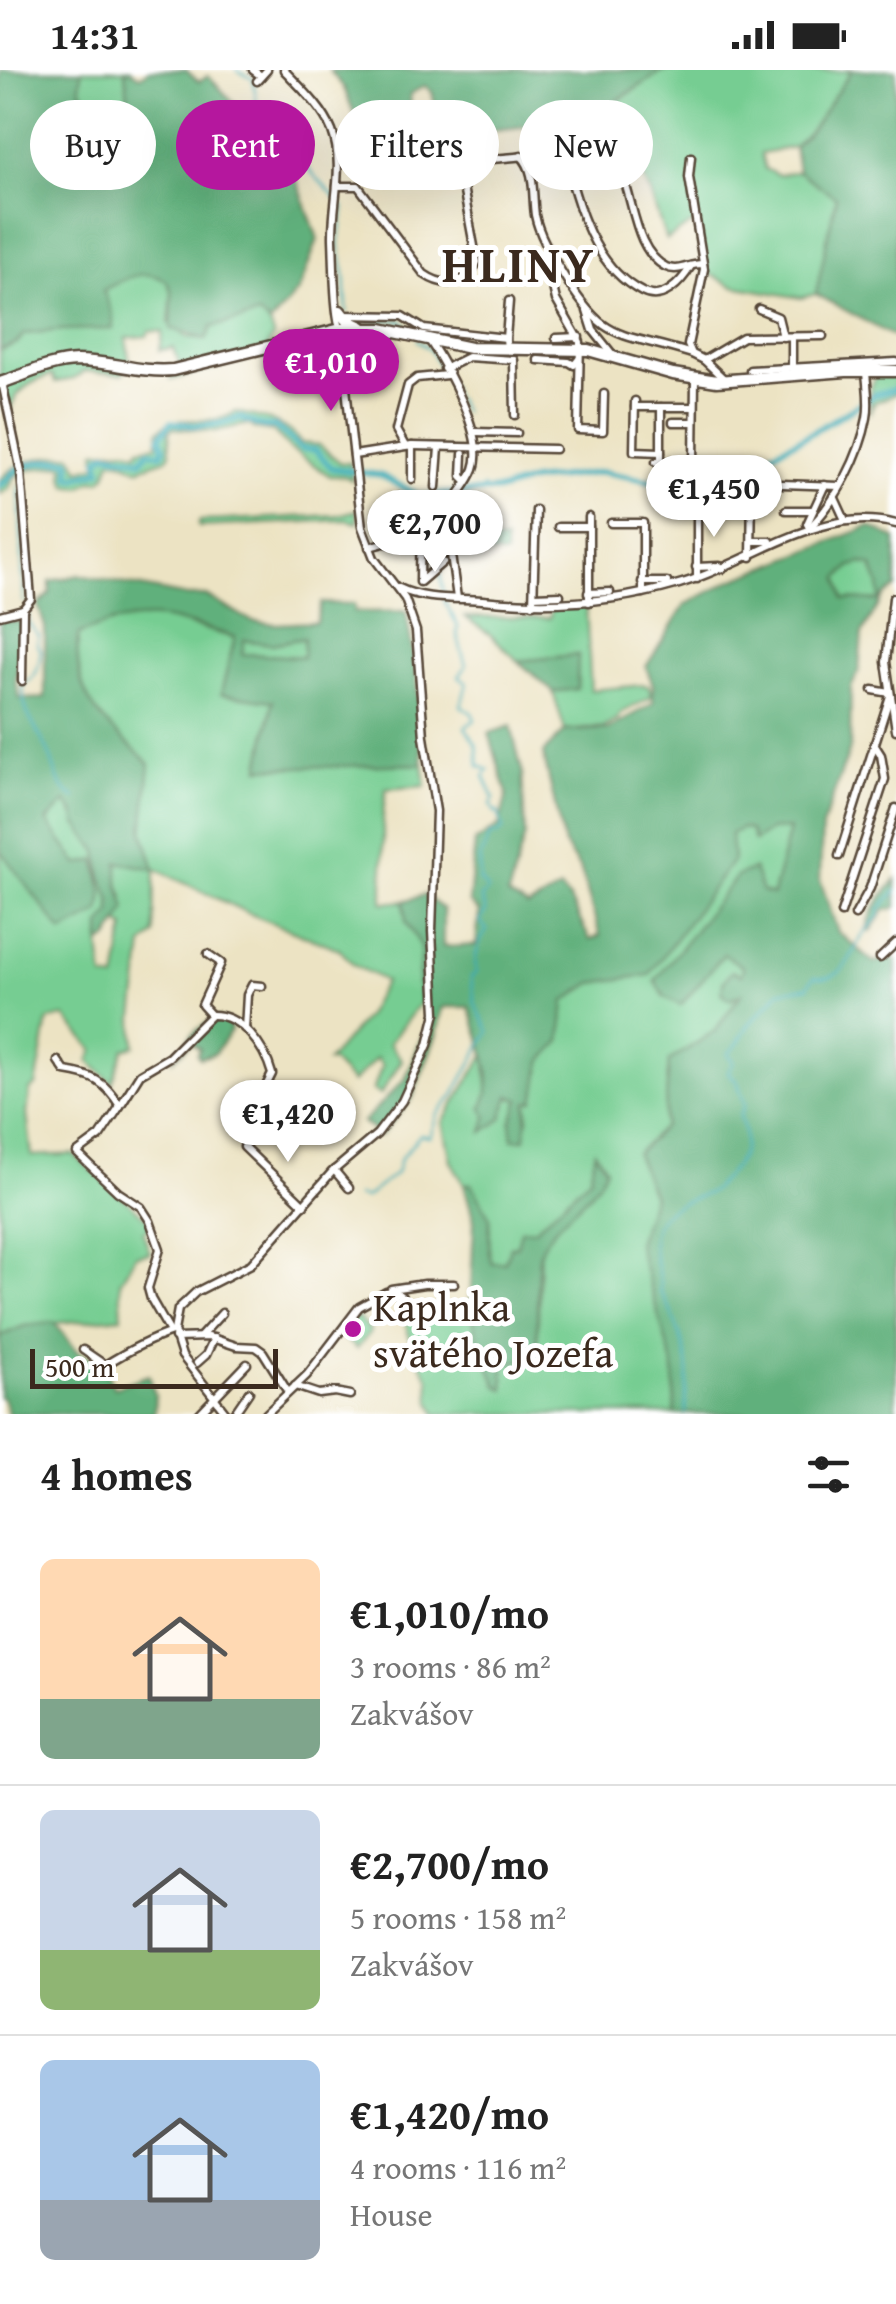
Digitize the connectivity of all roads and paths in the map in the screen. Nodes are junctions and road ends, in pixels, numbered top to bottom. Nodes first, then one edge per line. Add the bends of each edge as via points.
1 (253, 70) edge
2 (284, 70) edge
3 (262, 76) edge
4 (519, 156) edge
5 (691, 157) dead end
6 (532, 190) edge
7 (576, 190) edge
8 (627, 190) edge
9 (336, 193) junction
10 (702, 264) junction
11 (690, 266) junction
12 (552, 283) dead end
13 (509, 301) dead end
14 (759, 308) dead end
15 (340, 310) junction
16 (586, 312) junction
17 (363, 327) junction
18 (341, 329) junction
19 (317, 334) junction
20 (823, 336) dead end
21 (787, 337) junction
22 (556, 338) dead end
23 (428, 339) junction
24 (688, 340) junction
25 (507, 343) junction
26 (341, 345) junction
27 (449, 345) junction
28 (579, 349) junction
29 (675, 349) junction
30 (438, 354) junction
31 (692, 354) junction
32 (614, 356) junction
33 (538, 360) dead end
34 (704, 360) junction
35 (344, 362) junction
36 (896, 362) edge
37 (792, 368) junction
38 (846, 368) junction
39 (750, 370) dead end
40 (866, 370) junction
41 (896, 371) edge
42 (445, 374) junction
43 (695, 379) junction
44 (725, 382) junction
45 (1, 383) edge
46 (604, 394) dead end
47 (661, 407) junction
48 (694, 408) junction
49 (514, 415) dead end
50 (672, 422) dead end
51 (694, 422) junction
52 (475, 432) junction
53 (517, 433) dead end
54 (409, 446) junction
55 (439, 448) junction
56 (475, 448) junction
57 (555, 448) dead end
58 (661, 452) junction
59 (463, 454) dead end
60 (354, 458) junction
61 (412, 479) dead end
62 (782, 484) dead end
63 (464, 485) junction
64 (824, 485) junction
65 (839, 486) junction
66 (436, 487) dead end
67 (732, 494) dead end
68 (834, 496) junction
69 (398, 498) dead end
70 (666, 503) dead end
71 (697, 504) junction
72 (712, 504) dead end
73 (421, 508) dead end
74 (536, 510) dead end
75 (786, 510) dead end
76 (813, 510) junction
77 (846, 520) junction
78 (610, 523) dead end
79 (896, 524) edge
80 (558, 527) dead end
81 (420, 529) junction
82 (806, 530) junction
83 (753, 540) junction
84 (770, 542) dead end
85 (420, 543) junction
86 (397, 544) junction
87 (369, 547) junction
88 (450, 548) dead end
89 (751, 557) junction
90 (439, 565) dead end
91 (696, 566) junction
92 (723, 569) junction
93 (696, 579) junction
94 (642, 582) junction
95 (667, 582) dead end
96 (396, 586) junction
97 (610, 592) dead end
98 (643, 593) junction
99 (586, 594) junction
100 (421, 595) junction
101 (560, 596) dead end
102 (458, 598) junction
103 (894, 598) dead end
104 (405, 599) junction
105 (534, 600) junction
106 (25, 608) junction
107 (412, 614) junction
108 (0, 615) edge
109 (22, 681) dead end
110 (873, 690) dead end
111 (890, 694) junction
112 (889, 710) junction
113 (896, 730) edge
114 (874, 744) junction
115 (896, 809) edge
116 (839, 856) dead end
117 (841, 912) dead end
118 (855, 916) dead end
119 (896, 943) edge
120 (208, 954) dead end
121 (880, 958) dead end
122 (262, 986) dead end
123 (211, 1015) junction
124 (246, 1030) junction
125 (58, 1061) dead end
126 (120, 1106) junction
127 (334, 1170) junction
128 (349, 1188) dead end
129 (304, 1205) junction
130 (454, 1284) dead end
131 (386, 1292) junction
132 (222, 1313) dead end
133 (408, 1314) dead end
134 (173, 1334) junction
135 (200, 1336) junction
136 (214, 1338) junction
137 (83, 1350) dead end
138 (247, 1364) dead end
139 (193, 1366) junction
140 (291, 1389) junction
141 (249, 1392) dead end
142 (350, 1395) dead end
143 (214, 1396) junction
144 (199, 1414) edge
145 (231, 1414) edge
146 (266, 1414) edge

1 - 3 street
2 - 9 street via 333,132
4 - 9 street via 486,160 465,175 477,262 456,282 426,276 358,186
5 - 10 street
6 - 16 street via 543,238
7 - 11 street via 600,252 621,279 657,296
8 - 11 street via 648,250 666,267
9 - 15 street
10 - 11 street
10 - 24 street
12 - 28 street
13 - 25 street
14 - 21 street via 777,315
15 - 17 main road
15 - 18 street
15 - 25 street via 403,316 424,329
16 - 29 street via 624,337
16 - 32 street
17 - 18 main road
17 - 23 main road
18 - 19 main road
18 - 26 street
18 - 35 street
19 - 26 main road
19 - 45 main road via 173,370 70,362
20 - 21 street
21 - 34 street via 744,338
21 - 37 street
22 - 28 street
23 - 27 main road
23 - 30 street
24 - 29 street
24 - 31 street
25 - 27 main road
25 - 28 main road
26 - 35 street
27 - 30 street
28 - 32 main road
28 - 33 street via 574,365
28 - 46 street via 578,430 603,431
29 - 31 street
30 - 42 street
31 - 34 street
32 - 43 main road
34 - 44 street
35 - 60 street
36 - 38 street
37 - 38 street
37 - 39 street
38 - 40 main road
38 - 44 main road
40 - 41 main road
40 - 65 street via 861,440
42 - 49 street via 468,358 514,360
42 - 52 street
42 - 54 street via 408,385 396,430
43 - 44 main road
43 - 48 street
45 - 106 street via 20,470 31,599
47 - 48 street
47 - 58 street
47 - 58 street via 635,404 634,451
48 - 51 street
50 - 51 street
51 - 58 street via 694,462 658,462
52 - 53 street
52 - 56 street
54 - 55 street
54 - 60 street
54 - 61 street
55 - 56 street
55 - 66 street
56 - 57 street
56 - 63 street via 474,469
59 - 63 street
60 - 87 street
62 - 64 street
63 - 81 street via 449,508 450,524
64 - 65 street
64 - 76 street
65 - 68 street
67 - 83 street via 752,492
68 - 77 street
68 - 82 street
69 - 86 street
70 - 71 street
71 - 72 street
71 - 91 street
73 - 81 street
74 - 105 street
75 - 76 street
76 - 82 street
77 - 79 street
77 - 82 street
78 - 94 street via 643,523
80 - 99 street via 589,522
81 - 85 street
82 - 89 street
83 - 84 street
83 - 89 street
85 - 86 street
85 - 90 street via 420,582
86 - 87 street
87 - 96 street
88 - 102 street
89 - 92 street
91 - 92 street
91 - 93 street
92 - 93 street
93 - 98 street
94 - 95 street
94 - 98 street
96 - 100 street
96 - 104 street
97 - 99 street
98 - 99 street
99 - 105 street
100 - 102 street
100 - 104 street
100 - 107 street
101 - 105 street
102 - 105 street
103 - 111 street via 886,662
104 - 107 street
106 - 108 street
106 - 109 street
107 - 127 street via 436,823 436,1013 402,1101 377,1134
110 - 111 street
111 - 112 street
112 - 113 street
112 - 114 street
114 - 116 street
114 - 117 street via 886,779
115 - 118 street
119 - 121 street
120 - 123 street via 222,963 198,1004
122 - 124 street via 252,985 246,994
123 - 124 street
123 - 126 street via 169,1057 140,1074
124 - 129 street via 272,1074 244,1147
125 - 126 street via 65,1071 103,1082
126 - 134 street via 100,1136 76,1153 150,1221 160,1249 148,1288
127 - 128 street
127 - 129 street
129 - 134 street via 251,1264 182,1303
130 - 131 street
131 - 133 street via 399,1292
131 - 140 street via 360,1307
132 - 135 street
134 - 135 street
134 - 137 street via 121,1352 105,1365
134 - 139 street
135 - 136 street
136 - 139 street
136 - 140 street via 256,1347
138 - 143 street
139 - 143 street
140 - 142 street
140 - 146 street
141 - 145 street
143 - 144 street
143 - 145 street

